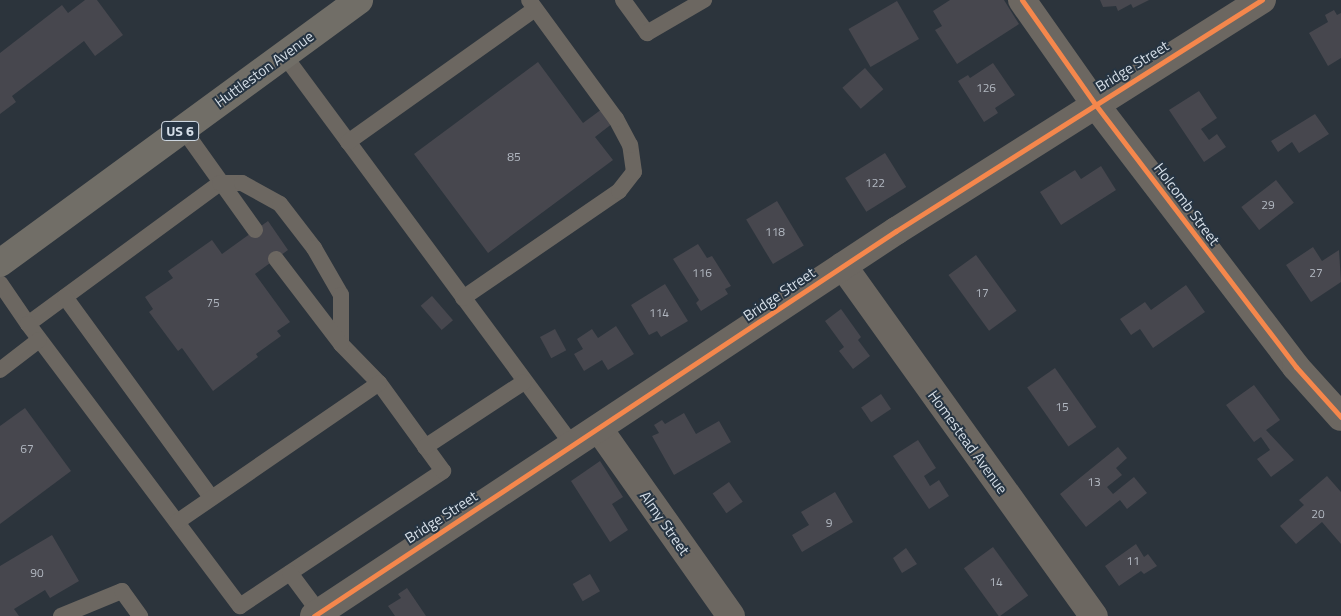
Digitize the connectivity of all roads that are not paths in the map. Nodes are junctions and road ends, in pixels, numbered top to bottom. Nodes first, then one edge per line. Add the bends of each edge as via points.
1 (359, 0) edge
2 (623, 0) edge
3 (704, 0) edge
4 (1022, 0) edge
5 (1262, 0) edge
6 (532, 4) edge
7 (284, 55) junction
8 (1095, 104) junction
9 (183, 129) junction
10 (348, 142) junction
11 (220, 183) junction
12 (255, 230) dead end
13 (276, 259) dead end
14 (0, 262) edge
15 (843, 266) junction
16 (0, 283) edge
17 (66, 297) junction
18 (463, 298) junction
19 (28, 324) junction
20 (39, 340) junction
21 (341, 344) junction
22 (0, 370) edge
23 (524, 382) junction
24 (379, 383) junction
25 (1341, 417) edge
26 (599, 429) junction
27 (573, 446) junction
28 (425, 447) junction
29 (210, 496) junction
30 (177, 522) junction
31 (290, 573) junction
32 (317, 614) edge
33 (61, 616) edge
34 (140, 616) edge
35 (731, 616) edge
36 (1094, 616) edge

1 - 7 highway, Huttleston Avenue / US 6
2 - 3 lane via 647,33
4 - 8 street, Holcomb Street
5 - 8 street, Bridge Street
6 - 10 lane
6 - 18 lane via 616,119 630,145 634,172 619,191
7 - 9 highway, Huttleston Avenue / US 6
7 - 10 lane
8 - 15 street, Bridge Street
8 - 25 street, Holcomb Street via 1296,367
9 - 11 lane
9 - 14 highway, Huttleston Avenue / US 6
10 - 18 lane
11 - 12 lane
11 - 17 lane
11 - 21 lane via 242,183 280,204 314,248 342,296
13 - 21 lane
15 - 26 street, Bridge Street
15 - 36 street, Homestead Avenue
16 - 19 lane
17 - 19 lane
17 - 29 lane
18 - 23 lane
19 - 20 lane
20 - 22 lane
20 - 30 lane
21 - 24 lane
23 - 27 lane
23 - 28 lane
24 - 28 lane
24 - 29 lane
26 - 27 street, Bridge Street
26 - 35 street, Almy Street
27 - 32 street, Bridge Street
28 - 31 lane via 443,471
29 - 30 lane
30 - 31 lane via 240,606
31 - 32 lane
33 - 34 lane via 122,591

